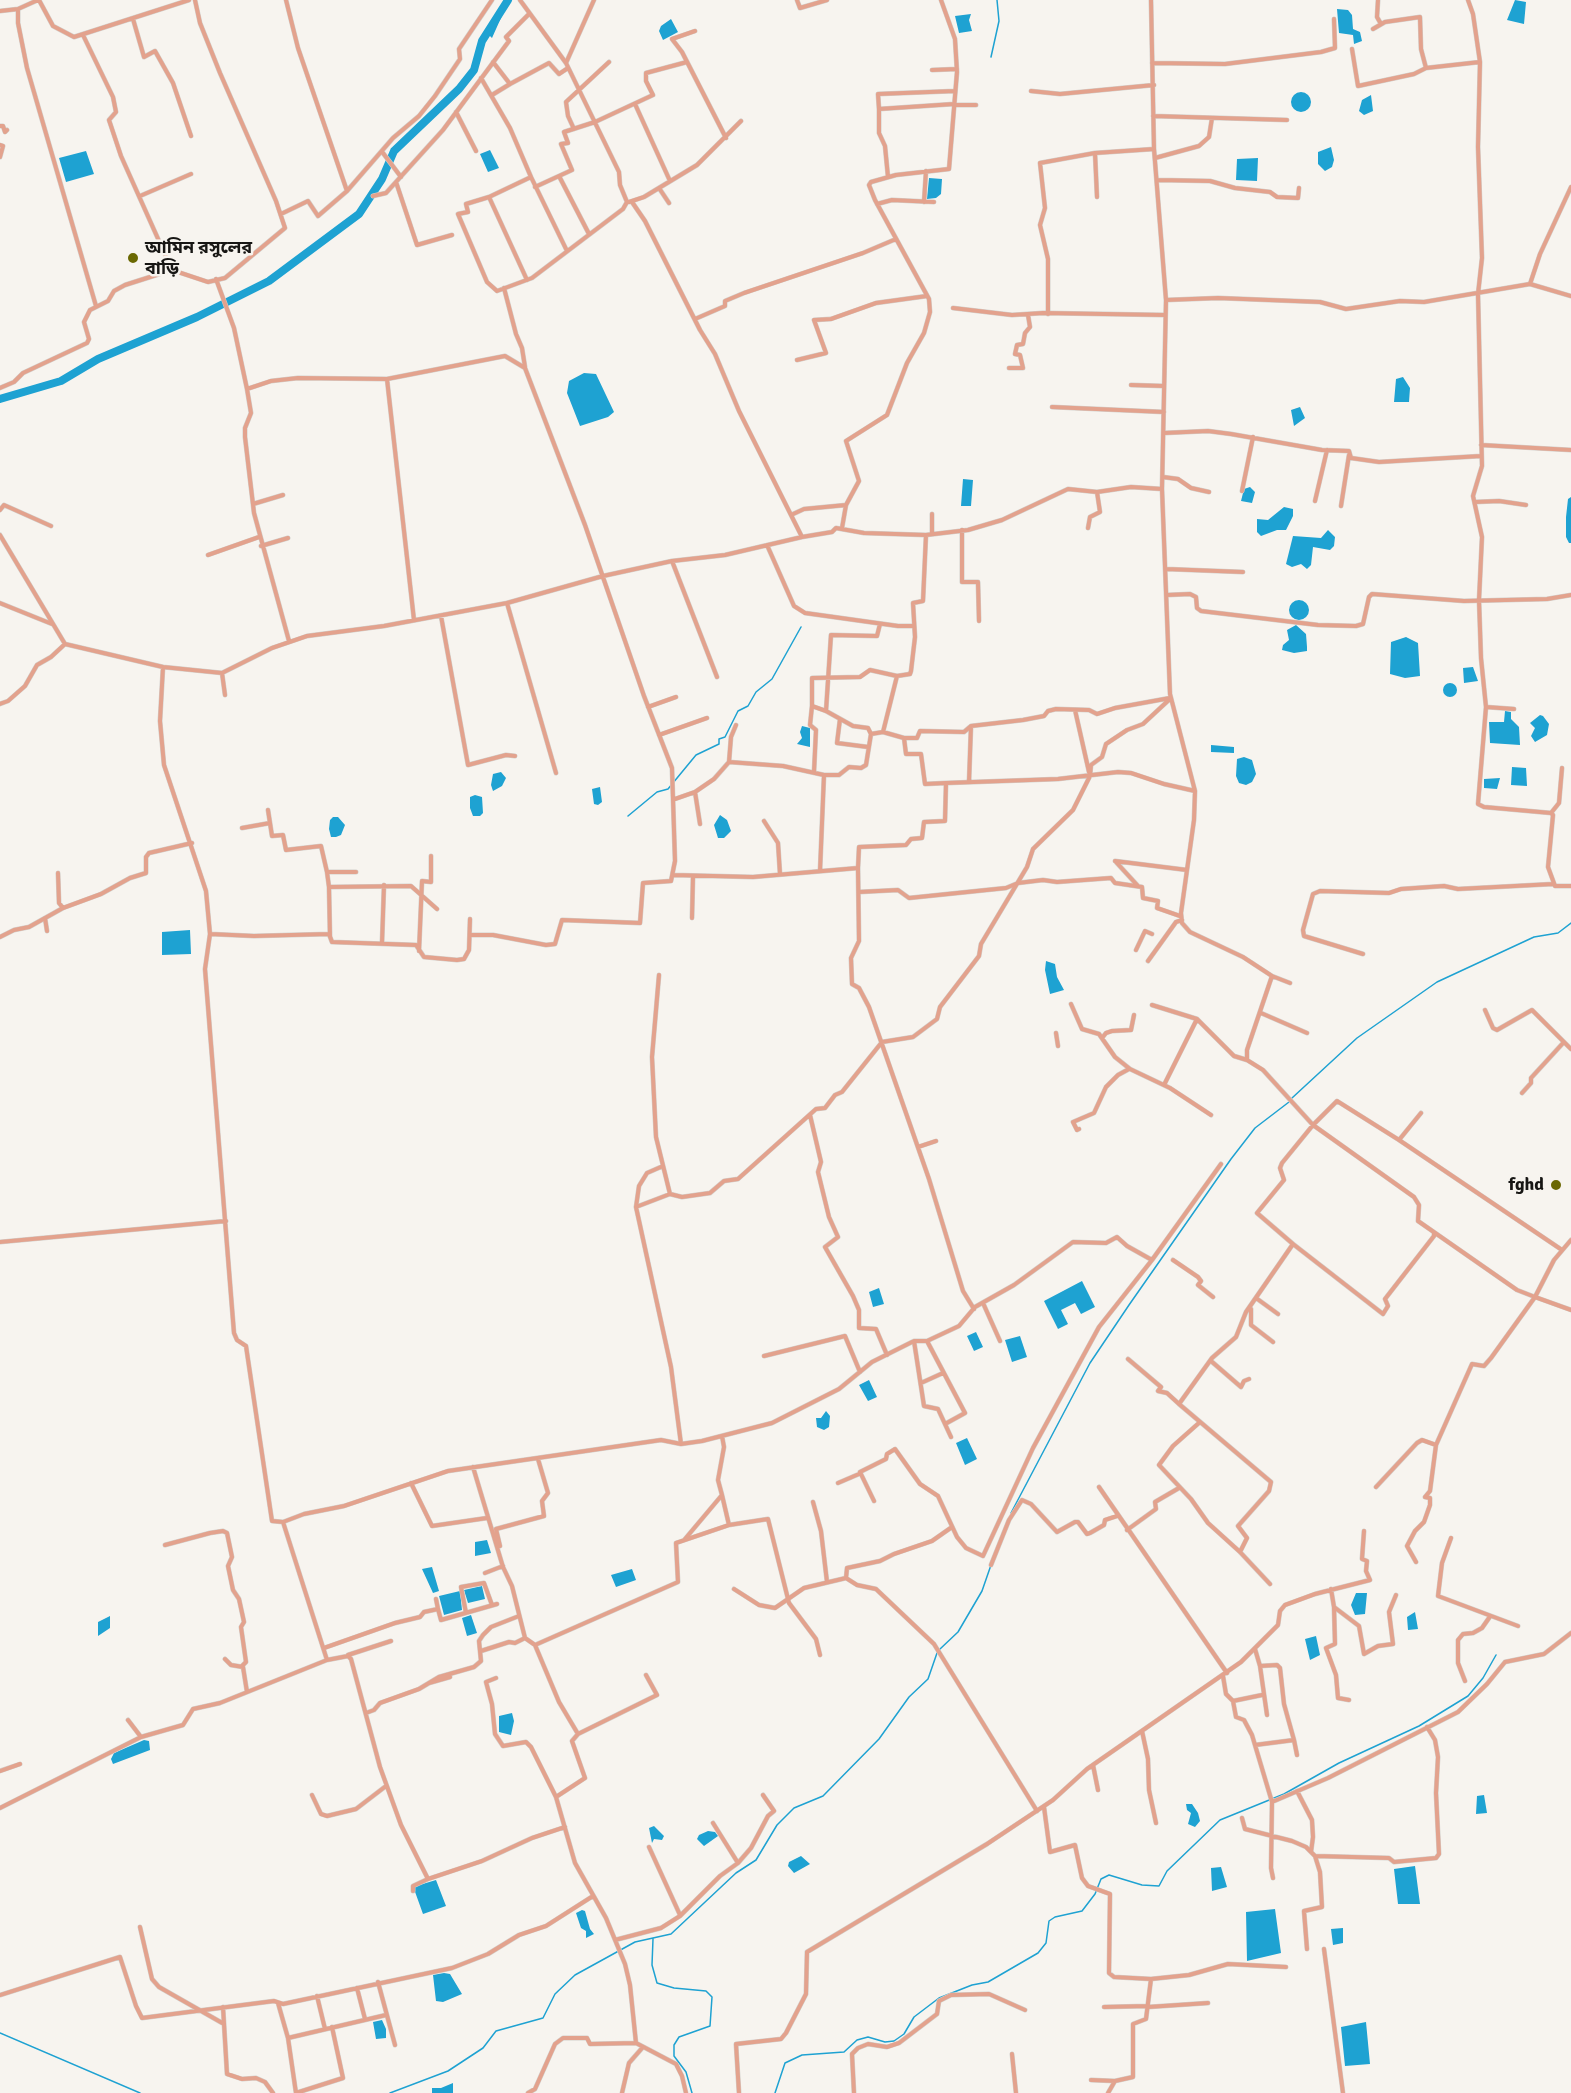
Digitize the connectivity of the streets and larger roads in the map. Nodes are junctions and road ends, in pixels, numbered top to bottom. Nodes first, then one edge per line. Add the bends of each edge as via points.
1 (38, 0) edge
2 (189, 0) edge
3 (286, 0) edge
4 (492, 0) edge
5 (520, 0) edge
6 (594, 0) edge
7 (797, 0) edge
8 (826, 0) edge
9 (941, 0) edge
10 (1151, 0) edge
11 (1378, 0) edge
12 (1468, 0) edge
13 (197, 1) edge
14 (18, 9) junction
15 (0, 11) edge
16 (529, 14) junction
17 (133, 20) junction
18 (1334, 20) dead end
19 (1381, 24) junction
20 (1373, 28) dead end
21 (695, 31) dead end
22 (83, 35) junction
23 (1352, 50) dead end
24 (493, 62) junction
25 (609, 62) dead end
26 (687, 62) junction
27 (1480, 62) junction
28 (1152, 63) junction
29 (567, 66) junction
30 (1426, 68) junction
31 (957, 69) junction
32 (932, 70) dead end
33 (481, 78) junction
34 (510, 84) junction
35 (1154, 85) junction
36 (580, 91) junction
37 (955, 91) junction
38 (1031, 91) dead end
39 (492, 95) junction
40 (635, 104) junction
41 (954, 104) junction
42 (976, 105) dead end
43 (879, 109) junction
44 (456, 112) junction
45 (1153, 116) junction
46 (1212, 118) junction
47 (1287, 120) dead end
48 (741, 121) dead end
49 (595, 122) junction
50 (0, 126) edge
51 (574, 129) junction
52 (6, 130) dead end
53 (191, 136) dead end
54 (726, 138) junction
55 (0, 145) edge
56 (1154, 149) junction
57 (476, 151) dead end
58 (383, 153) junction
59 (1095, 153) junction
60 (0, 157) edge
61 (1155, 158) junction
62 (926, 171) junction
63 (191, 174) dead end
64 (559, 176) junction
65 (401, 177) junction
66 (531, 177) junction
67 (888, 177) junction
68 (1158, 180) junction
69 (670, 181) junction
70 (396, 182) junction
71 (535, 187) junction
72 (1571, 187) edge
73 (659, 188) junction
74 (1299, 188) dead end
75 (347, 190) junction
76 (140, 196) junction
77 (373, 196) dead end
78 (489, 197) junction
79 (1097, 197) dead end
80 (629, 202) junction
81 (924, 202) junction
82 (934, 202) dead end
83 (669, 203) dead end
84 (877, 204) junction
85 (281, 214) junction
86 (589, 234) junction
87 (452, 236) dead end
88 (896, 239) junction
89 (567, 251) junction
90 (172, 270) junction
91 (216, 279) junction
92 (528, 280) junction
93 (1530, 284) junction
94 (504, 288) junction
95 (1478, 294) junction
96 (927, 296) junction
97 (1571, 296) edge
98 (1166, 300) junction
99 (96, 306) junction
100 (953, 308) dead end
101 (1048, 314) junction
102 (1028, 315) junction
103 (1166, 315) junction
104 (695, 319) junction
105 (797, 360) dead end
106 (525, 368) junction
107 (1009, 368) dead end
108 (387, 379) junction
109 (1131, 385) dead end
110 (1164, 386) junction
111 (0, 388) edge
112 (247, 389) junction
113 (1052, 407) dead end
114 (1164, 412) junction
115 (1164, 433) junction
116 (1253, 437) junction
117 (1481, 445) junction
118 (1327, 450) junction
119 (1571, 450) edge
120 (1349, 451) junction
121 (1481, 456) junction
122 (1163, 477) junction
123 (1162, 489) junction
124 (1242, 491) dead end
125 (1096, 492) junction
126 (1209, 492) dead end
127 (283, 495) dead end
128 (1315, 501) dead end
129 (1475, 502) junction
130 (253, 504) junction
131 (1526, 505) dead end
132 (846, 506) junction
133 (1341, 506) dead end
134 (0, 510) edge
135 (932, 513) dead end
136 (791, 515) junction
137 (51, 526) dead end
138 (842, 528) junction
139 (1088, 528) dead end
140 (962, 530) junction
141 (0, 535) edge
142 (929, 535) junction
143 (259, 537) junction
144 (802, 537) junction
145 (288, 538) dead end
146 (767, 544) junction
147 (261, 546) junction
148 (208, 555) dead end
149 (672, 561) junction
150 (1166, 569) junction
151 (1243, 572) dead end
152 (603, 576) junction
153 (1167, 595) junction
154 (1571, 595) edge
155 (1479, 600) junction
156 (0, 603) edge
157 (507, 603) junction
158 (441, 616) junction
159 (414, 620) junction
160 (980, 621) dead end
161 (880, 624) junction
162 (53, 625) junction
163 (914, 626) junction
164 (289, 641) junction
165 (65, 644) junction
166 (163, 667) junction
167 (222, 674) junction
168 (717, 676) dead end
169 (897, 676) junction
170 (828, 679) junction
171 (225, 695) dead end
172 (676, 697) dead end
173 (1171, 698) junction
174 (0, 704) edge
175 (812, 706) junction
176 (648, 707) junction
177 (1486, 707) junction
178 (1514, 709) dead end
179 (1075, 710) junction
180 (826, 711) junction
181 (706, 718) dead end
182 (840, 719) junction
183 (736, 725) dead end
184 (971, 726) junction
185 (883, 732) junction
186 (871, 734) junction
187 (659, 735) junction
188 (904, 738) junction
189 (868, 747) junction
190 (515, 756) dead end
191 (729, 762) junction
192 (1562, 768) dead end
193 (814, 772) junction
194 (556, 773) dead end
195 (824, 775) junction
196 (1090, 776) junction
197 (969, 782) junction
198 (946, 783) junction
199 (1195, 790) junction
200 (695, 792) junction
201 (675, 799) junction
202 (268, 810) dead end
203 (1551, 813) junction
204 (764, 821) dead end
205 (270, 823) junction
206 (700, 824) dead end
207 (242, 828) dead end
208 (192, 843) junction
209 (431, 855) dead end
210 (858, 868) junction
211 (1187, 870) junction
212 (327, 872) junction
213 (356, 872) dead end
214 (819, 872) junction
215 (58, 873) dead end
216 (780, 874) junction
217 (673, 875) junction
218 (693, 876) junction
219 (1018, 883) junction
220 (1553, 884) junction
221 (384, 885) junction
222 (1138, 886) junction
223 (1571, 886) edge
224 (329, 887) junction
225 (859, 892) junction
226 (422, 896) junction
227 (63, 908) junction
228 (437, 909) dead end
229 (45, 918) junction
230 (692, 918) dead end
231 (1181, 918) junction
232 (470, 920) dead end
233 (47, 931) dead end
234 (210, 934) junction
235 (1152, 934) dead end
236 (471, 935) junction
237 (0, 937) edge
238 (330, 938) junction
239 (382, 943) junction
240 (1136, 950) dead end
241 (419, 951) junction
242 (1363, 954) dead end
243 (1148, 961) dead end
244 (659, 975) dead end
245 (1272, 976) junction
246 (1290, 983) dead end
247 (1071, 1004) dead end
248 (1152, 1005) dead end
249 (1485, 1010) dead end
250 (1261, 1013) junction
251 (1134, 1015) dead end
252 (1197, 1019) junction
253 (1056, 1033) dead end
254 (1307, 1034) dead end
255 (1102, 1038) junction
256 (882, 1042) junction
257 (1564, 1042) junction
258 (1058, 1046) dead end
259 (1571, 1049) edge
260 (1246, 1060) junction
261 (1130, 1069) junction
262 (1164, 1086) junction
263 (1522, 1093) dead end
264 (1421, 1113) dead end
265 (810, 1115) junction
266 (1211, 1115) dead end
267 (1313, 1125) junction
268 (1079, 1129) dead end
269 (1399, 1140) junction
270 (936, 1141) dead end
271 (918, 1147) junction
272 (1221, 1164) dead end
273 (663, 1166) junction
274 (670, 1194) junction
275 (636, 1207) junction
276 (226, 1221) junction
277 (1433, 1233) junction
278 (1571, 1240) edge
279 (0, 1242) edge
280 (1293, 1244) junction
281 (1562, 1250) junction
282 (1152, 1260) junction
283 (1173, 1260) dead end
284 (1213, 1297) dead end
285 (1535, 1297) junction
286 (1256, 1298) junction
287 (983, 1303) junction
288 (1250, 1306) junction
289 (974, 1309) junction
290 (1571, 1310) edge
291 (1278, 1314) dead end
292 (914, 1341) junction
293 (927, 1341) junction
294 (1000, 1341) dead end
295 (1272, 1342) dead end
296 (886, 1355) junction
297 (764, 1356) dead end
298 (1128, 1359) dead end
299 (1211, 1361) junction
300 (860, 1372) junction
301 (943, 1373) junction
302 (1249, 1379) dead end
303 (921, 1383) junction
304 (1179, 1404) junction
305 (1200, 1422) junction
306 (945, 1424) junction
307 (722, 1436) junction
308 (951, 1437) dead end
309 (681, 1444) junction
310 (1436, 1445) junction
311 (538, 1459) junction
312 (473, 1467) junction
313 (860, 1474) junction
314 (411, 1483) junction
315 (838, 1483) dead end
316 (1376, 1486) dead end
317 (1099, 1487) dead end
318 (1179, 1488) junction
319 (722, 1495) junction
320 (874, 1501) dead end
321 (813, 1502) dead end
322 (1119, 1517) junction
323 (488, 1518) junction
324 (283, 1522) junction
325 (729, 1525) junction
326 (952, 1527) junction
327 (1127, 1530) junction
328 (1364, 1531) dead end
329 (1451, 1538) dead end
330 (685, 1539) junction
331 (165, 1545) dead end
332 (498, 1545) junction
333 (1240, 1552) junction
334 (1416, 1562) dead end
335 (991, 1565) dead end
336 (503, 1566) junction
337 (485, 1572) dead end
338 (846, 1578) junction
339 (827, 1582) junction
340 (1270, 1584) dead end
341 (734, 1589) dead end
342 (1331, 1589) junction
343 (1396, 1595) dead end
344 (436, 1599) dead end
345 (788, 1599) junction
346 (1334, 1606) junction
347 (438, 1609) junction
348 (466, 1613) junction
349 (519, 1617) junction
350 (1489, 1618) junction
351 (1518, 1626) dead end
352 (1571, 1633) edge
353 (525, 1638) junction
354 (391, 1641) dead end
355 (535, 1645) junction
356 (324, 1648) junction
357 (1254, 1649) junction
358 (481, 1651) junction
359 (1212, 1651) dead end
360 (820, 1655) dead end
361 (348, 1656) junction
362 (225, 1659) dead end
363 (327, 1660) junction
364 (242, 1666) junction
365 (1260, 1666) junction
366 (1225, 1674) junction
367 (646, 1675) dead end
368 (496, 1678) dead end
369 (1465, 1681) dead end
370 (247, 1692) junction
371 (1262, 1695) junction
372 (1233, 1701) junction
373 (1349, 1701) dead end
374 (366, 1713) junction
375 (1267, 1716) dead end
376 (128, 1720) dead end
377 (1427, 1727) junction
378 (1142, 1731) junction
379 (578, 1734) junction
380 (141, 1737) junction
381 (1294, 1740) junction
382 (1256, 1745) junction
383 (1297, 1755) dead end
384 (20, 1764) dead end
385 (1093, 1766) junction
386 (0, 1771) edge
387 (386, 1786) junction
388 (1098, 1790) dead end
389 (1297, 1791) junction
390 (763, 1795) dead end
391 (312, 1796) dead end
392 (556, 1797) junction
393 (1272, 1802) junction
394 (1044, 1807) junction
395 (0, 1808) edge
396 (1037, 1811) junction
397 (1242, 1818) dead end
398 (713, 1823) dead end
399 (1156, 1823) dead end
400 (565, 1827) junction
401 (1271, 1835) junction
402 (649, 1847) dead end
403 (1311, 1851) junction
404 (1316, 1856) junction
405 (738, 1863) junction
406 (1274, 1878) dead end
407 (428, 1879) junction
408 (413, 1891) dead end
409 (593, 1896) junction
410 (680, 1916) junction
411 (140, 1927) dead end
412 (615, 1940) junction
413 (1306, 1949) dead end
414 (1324, 1949) dead end
415 (1286, 1967) dead end
416 (1151, 1979) junction
417 (378, 1982) junction
418 (357, 1988) junction
419 (0, 1995) edge
420 (317, 1996) junction
421 (278, 2002) junction
422 (1208, 2003) dead end
423 (1148, 2006) junction
424 (223, 2007) junction
425 (1104, 2007) dead end
426 (1025, 2010) dead end
427 (199, 2011) junction
428 (386, 2015) junction
429 (365, 2019) junction
430 (224, 2024) junction
431 (332, 2027) junction
432 (325, 2029) junction
433 (288, 2038) junction
434 (636, 2043) junction
435 (395, 2045) dead end
436 (643, 2047) junction
437 (1012, 2054) dead end
438 (1091, 2080) dead end
439 (1115, 2080) junction
440 (273, 2093) edge
441 (529, 2093) edge
442 (622, 2093) edge
443 (686, 2093) edge
444 (739, 2093) edge
445 (854, 2093) edge
446 (1016, 2093) edge
447 (1108, 2093) edge
448 (1343, 2093) edge

1 - 14 street
1 - 22 street via 53,27 74,37
2 - 17 street
3 - 75 street via 298,48
4 - 58 street via 459,49 460,59 435,96
5 - 16 street
6 - 29 street
7 - 8 street via 800,8
9 - 31 street via 955,39
10 - 28 street
11 - 19 street via 1377,17
12 - 27 street
13 - 85 street via 200,23
14 - 15 street
14 - 99 street via 27,69
16 - 24 street via 506,37 509,41
16 - 29 street
17 - 22 street
17 - 53 street via 144,57 155,51 173,82
18 - 28 street via 1335,48 1321,52 1226,64
19 - 20 street
19 - 30 street via 1420,17
21 - 26 street via 672,39
22 - 76 street via 113,97 116,111 109,120
23 - 30 street via 1358,86
24 - 33 street
24 - 34 street
25 - 36 street
26 - 40 street via 646,73 653,95
26 - 54 street
27 - 30 street
27 - 95 street via 1482,258
28 - 35 street
29 - 34 street via 559,74 549,63
29 - 36 street
31 - 32 street
31 - 37 street
33 - 39 street
33 - 44 street
34 - 39 street
35 - 38 street via 1060,94
35 - 45 street
36 - 49 street
36 - 51 street via 566,102
37 - 41 street
37 - 43 street via 878,94
39 - 66 street
40 - 49 street
40 - 69 street
41 - 42 street
41 - 43 street
41 - 62 street via 949,169
43 - 67 street via 879,133 885,146
44 - 57 street
44 - 65 street
45 - 46 street
45 - 56 street
46 - 47 street
46 - 61 street via 1209,137 1199,146
48 - 54 street
49 - 51 street
49 - 80 street
50 - 52 street
51 - 64 street via 564,132 567,143 561,144 572,170
54 - 69 street via 697,165
55 - 60 street
56 - 59 street
56 - 61 street
58 - 65 street
58 - 75 street
59 - 79 street
59 - 101 street via 1040,163 1045,208 1040,225 1048,259
61 - 68 street
62 - 67 street
62 - 81 street
63 - 76 street
64 - 71 street
64 - 86 street
65 - 70 street
66 - 71 street
66 - 78 street
67 - 84 street via 869,185
68 - 74 street via 1210,181 1270,192 1277,197 1298,198
68 - 98 street
69 - 73 street
70 - 77 street via 386,193
70 - 87 street via 417,245
71 - 89 street
72 - 93 street
73 - 80 street
73 - 83 street
75 - 85 street via 318,216 308,201
76 - 90 street
78 - 92 street
78 - 94 street via 466,204 468,212 458,214 487,282 497,291
80 - 86 street
80 - 104 street via 645,221
81 - 82 street
81 - 84 street via 892,200
84 - 88 street
85 - 91 street via 285,228 279,236 225,278
86 - 89 street
88 - 96 street
88 - 104 street via 744,292 725,302 725,306
89 - 92 street
90 - 91 street via 208,282
90 - 99 street via 125,285
91 - 112 street
92 - 94 street
93 - 95 street
93 - 97 street
94 - 106 street
95 - 98 street via 1346,309 1320,302
95 - 117 street
96 - 105 street via 876,303 831,319 814,320 826,353
96 - 132 street via 930,312 924,333 886,415 846,441 859,482
98 - 103 street
99 - 111 street via 84,322 87,343
100 - 102 street
101 - 102 street
101 - 103 street
102 - 107 street via 1030,327 1015,354 1020,355 1023,368
103 - 110 street
104 - 136 street
106 - 108 street via 505,356
106 - 152 street
108 - 112 street via 298,378
108 - 159 street
109 - 110 street
110 - 114 street
112 - 130 street via 251,414 245,437
113 - 114 street
114 - 115 street
115 - 116 street via 1208,431
115 - 122 street
116 - 118 street
116 - 124 street
117 - 119 street
117 - 121 street
118 - 120 street
118 - 128 street
120 - 121 street via 1351,458 1379,462
120 - 133 street
121 - 129 street
122 - 123 street
122 - 126 street
123 - 125 street via 1131,487
123 - 150 street
125 - 139 street via 1100,512 1090,517
125 - 140 street via 1068,489 1002,520
127 - 130 street
129 - 131 street
129 - 155 street via 1482,537
130 - 143 street
132 - 136 street via 804,509
132 - 138 street
134 - 137 street via 4,505
135 - 142 street
136 - 144 street
138 - 142 street via 864,533
138 - 144 street
140 - 142 street
140 - 160 street via 962,582 978,582
141 - 162 street
142 - 163 street via 923,601 913,603
143 - 147 street
143 - 148 street
144 - 146 street
145 - 147 street
146 - 149 street via 725,555
146 - 161 street via 794,606 805,613
147 - 164 street
149 - 152 street
149 - 168 street
150 - 151 street
150 - 153 street
152 - 157 street
152 - 176 street
153 - 155 street via 1196,597 1201,611 1356,626 1363,624 1372,594
153 - 173 street
154 - 155 street
155 - 177 street
156 - 162 street
157 - 158 street
157 - 194 street
158 - 159 street
158 - 190 street via 468,765
159 - 164 street
161 - 163 street
161 - 170 street via 878,636 831,635
162 - 165 street
163 - 169 street via 910,674
164 - 167 street
165 - 166 street
165 - 174 street via 37,665 25,686
166 - 167 street
166 - 208 street via 160,721 164,765
167 - 171 street
169 - 170 street via 870,670 860,677
169 - 185 street
170 - 175 street via 812,678
170 - 180 street
172 - 176 street
173 - 179 street via 1097,714
173 - 196 street via 1143,724 1106,744 1102,756 1091,765
173 - 199 street
175 - 180 street
175 - 193 street via 810,725 816,730
176 - 187 street
177 - 178 street
177 - 203 street via 1478,804
179 - 184 street via 1056,709 1044,716
179 - 196 street
180 - 182 street
181 - 187 street
182 - 186 street via 868,728
182 - 189 street via 837,743
183 - 191 street
184 - 188 street via 964,732 920,731 917,738
184 - 197 street
185 - 186 street
185 - 188 street
186 - 189 street
187 - 201 street via 673,778
188 - 198 street via 906,754 921,754 925,784
189 - 195 street via 864,766 849,767 838,775
191 - 193 street
191 - 200 street
192 - 203 street via 1559,803
193 - 195 street
195 - 214 street
196 - 197 street
196 - 199 street via 1131,773
196 - 219 street via 1073,810 1033,849
197 - 198 street
198 - 210 street via 945,821 924,822 922,838 911,839 906,845 859,847
199 - 211 street
200 - 201 street
200 - 206 street
201 - 217 street
202 - 205 street
203 - 220 street via 1548,867
204 - 216 street via 778,843
205 - 207 street
205 - 212 street via 272,836 283,834 286,850 321,846
208 - 227 street via 149,853 146,873
208 - 234 street via 207,891
209 - 226 street via 431,882 422,881
210 - 214 street via 828,868
210 - 225 street
211 - 222 street via 1115,861
211 - 231 street
212 - 213 street
212 - 224 street
214 - 216 street
215 - 227 street via 59,903
216 - 218 street
217 - 218 street
217 - 236 street via 671,881 643,884 640,923 562,920 555,944 546,945
218 - 230 street
219 - 222 street via 1111,878 1115,883
219 - 225 street via 1006,888 909,898 898,890
219 - 256 street via 981,944 979,956 940,1008 937,1019 913,1037
220 - 223 street
220 - 242 street via 1313,894 1304,936
221 - 224 street
221 - 226 street via 411,886
221 - 239 street
222 - 231 street via 1142,886 1143,898 1158,901 1157,908
224 - 238 street
225 - 256 street via 859,941 851,958 852,984 859,988
226 - 228 street
226 - 241 street
227 - 229 street
229 - 233 street
229 - 237 street
231 - 243 street
231 - 245 street via 1190,932 1243,957
232 - 236 street
234 - 238 street via 326,934
234 - 276 street via 205,969
235 - 240 street via 1145,931
236 - 241 street via 464,959 424,957
238 - 239 street via 332,942
239 - 241 street via 416,945
244 - 273 street via 652,1057 656,1137
245 - 246 street
245 - 250 street
247 - 255 street via 1082,1029
248 - 252 street
249 - 257 street via 1497,1029 1532,1010
250 - 254 street
250 - 260 street
251 - 255 street via 1131,1030 1112,1031
252 - 260 street via 1234,1056
252 - 262 street
253 - 258 street
255 - 261 street via 1115,1057
256 - 265 street via 842,1092 825,1108
256 - 271 street
257 - 259 street
257 - 263 street
260 - 267 street via 1263,1070
261 - 262 street
261 - 268 street via 1106,1087 1096,1111 1074,1122
262 - 266 street
264 - 269 street
265 - 274 street via 738,1179 724,1181 710,1193 682,1197
265 - 296 street via 821,1162 818,1172 829,1217 838,1234 825,1247 853,1296 860,1328 876,1329
267 - 269 street via 1336,1101
267 - 277 street via 1414,1197 1419,1205 1418,1221
267 - 280 street via 1282,1163 1284,1180 1257,1213
269 - 281 street
270 - 271 street
271 - 289 street via 963,1291
272 - 282 street
273 - 274 street
273 - 275 street via 647,1173 639,1186
274 - 275 street
275 - 309 street via 671,1367
276 - 279 street
276 - 324 street via 234,1333 246,1346 269,1513 272,1521
277 - 280 street via 1384,1299 1388,1306 1383,1314
277 - 285 street via 1498,1278
278 - 281 street
280 - 286 street
281 - 285 street
282 - 287 street via 1117,1237 1106,1243 1073,1242
282 - 326 street via 1099,1327 1033,1448 983,1556 966,1548
283 - 284 street via 1198,1277 1198,1285
285 - 290 street
285 - 310 street via 1484,1366 1472,1364
286 - 288 street
286 - 291 street
287 - 289 street
287 - 294 street
288 - 295 street via 1251,1325
288 - 299 street via 1236,1337
289 - 293 street via 959,1326
292 - 293 street
292 - 296 street
292 - 303 street
293 - 301 street
296 - 300 street
297 - 300 street via 845,1335
298 - 304 street via 1161,1387 1158,1391 1167,1393
299 - 302 street via 1241,1387
299 - 304 street
300 - 307 street via 839,1389 772,1423
301 - 303 street
301 - 306 street via 965,1413
303 - 306 street via 924,1406 938,1409
304 - 305 street
305 - 318 street via 1173,1446 1159,1466
305 - 333 street via 1271,1482 1269,1491 1238,1526 1247,1538
306 - 308 street
307 - 309 street
307 - 319 street via 718,1480
309 - 311 street via 661,1440
310 - 316 street via 1422,1440 1417,1443
310 - 334 street via 1430,1491 1425,1497 1430,1498 1430,1505 1424,1522 1407,1546
311 - 312 street
311 - 332 street via 548,1493 542,1501 544,1516 496,1529 501,1548
312 - 314 street
312 - 323 street
313 - 315 street
313 - 320 street
313 - 326 street via 895,1449 920,1484 938,1496
314 - 323 street via 432,1526
314 - 324 street via 373,1498
317 - 322 street
318 - 327 street via 1155,1502 1156,1509
318 - 333 street
319 - 325 street
319 - 330 street
321 - 339 street
322 - 327 street
322 - 335 street via 1115,1515 1087,1534 1078,1522 1057,1532 1031,1504 1022,1500 1009,1520
323 - 332 street
324 - 356 street
325 - 330 street
325 - 345 street via 768,1519
326 - 338 street via 932,1541 880,1561 847,1568
327 - 366 street
328 - 342 street via 1362,1559 1367,1561 1370,1580
329 - 350 street via 1442,1563 1438,1596
330 - 355 street via 676,1543 678,1582
331 - 364 street via 210,1533 227,1533 232,1557 228,1566 244,1622 241,1627 246,1662
332 - 336 street
333 - 340 street
336 - 337 street
336 - 349 street
338 - 339 street
338 - 396 street via 876,1589 934,1644
339 - 345 street via 804,1588
341 - 345 street via 759,1605 772,1608
342 - 346 street
342 - 357 street via 1285,1605 1278,1625
343 - 346 street via 1389,1612 1394,1644 1378,1646 1364,1654 1359,1626
344 - 347 street
345 - 360 street via 816,1639
346 - 373 street via 1335,1644 1326,1648 1336,1675 1338,1698
347 - 348 street via 441,1620
347 - 356 street
348 - 348 street via 494,1604 484,1583 461,1587
349 - 353 street
349 - 358 street via 491,1627 479,1641
350 - 351 street
350 - 369 street via 1482,1628 1473,1634 1463,1634 1458,1640 1458,1663
352 - 377 street via 1544,1654 1505,1662 1458,1712
353 - 355 street
353 - 358 street
354 - 361 street
355 - 379 street via 559,1702
356 - 363 street
357 - 365 street
357 - 366 street
358 - 374 street via 481,1661
359 - 366 street
361 - 363 street
361 - 374 street
362 - 364 street via 231,1665
363 - 370 street
364 - 370 street
365 - 371 street
365 - 381 street via 1281,1668 1284,1704
366 - 372 street via 1226,1694
366 - 378 street
367 - 379 street via 657,1695
368 - 392 street via 486,1682 495,1734 502,1746 526,1742 531,1747
370 - 380 street via 193,1710 183,1725
371 - 372 street
371 - 375 street
372 - 382 street via 1236,1717 1244,1720
374 - 387 street
376 - 380 street
377 - 389 street
377 - 404 street via 1435,1740 1438,1757 1436,1858 1394,1862 1389,1858
378 - 385 street
378 - 399 street
379 - 392 street via 572,1741 585,1778
380 - 395 street
381 - 382 street
381 - 383 street
382 - 393 street
384 - 386 street
385 - 388 street
385 - 394 street
387 - 391 street via 356,1809 327,1816 321,1814
387 - 407 street
389 - 393 street
389 - 403 street via 1312,1820
390 - 405 street via 774,1811
392 - 400 street
393 - 401 street
394 - 396 street
394 - 416 street via 1050,1852 1075,1845 1082,1878 1088,1886 1110,1893 1109,1973 1114,1977
396 - 444 street via 807,1952 806,1994 786,2033 781,2039 736,2044
397 - 401 street via 1245,1829
398 - 405 street
400 - 407 street
400 - 409 street via 576,1863
401 - 403 street
401 - 406 street
402 - 410 street
403 - 404 street
404 - 413 street via 1322,1907 1304,1911
405 - 410 street
407 - 408 street via 413,1886
409 - 412 street
409 - 417 street via 561,1918 472,1961
410 - 412 street via 644,1935
411 - 427 street via 152,1979
412 - 434 street via 630,1985
414 - 448 street
415 - 416 street via 1228,1964 1189,1975
416 - 423 street
417 - 418 street
417 - 428 street
418 - 420 street
418 - 429 street
419 - 427 street via 120,1957 142,2018
420 - 421 street
420 - 432 street
421 - 424 street
421 - 433 street
422 - 423 street
423 - 425 street
423 - 439 street via 1146,2019 1133,2024 1133,2077
424 - 427 street
424 - 430 street
426 - 445 street via 989,1994 951,1995 939,2001 938,2014 899,2043 887,2047 868,2044 852,2054
427 - 430 street
428 - 429 street
428 - 435 street
429 - 431 street
430 - 440 street via 227,2074 256,2078
431 - 432 street
431 - 433 street via 343,2078 296,2093
432 - 433 street
434 - 436 street
434 - 441 street via 590,2044 587,2038 562,2038 555,2044 535,2089
436 - 442 street via 629,2063
436 - 443 street via 676,2064
437 - 446 street
438 - 439 street
439 - 447 street

